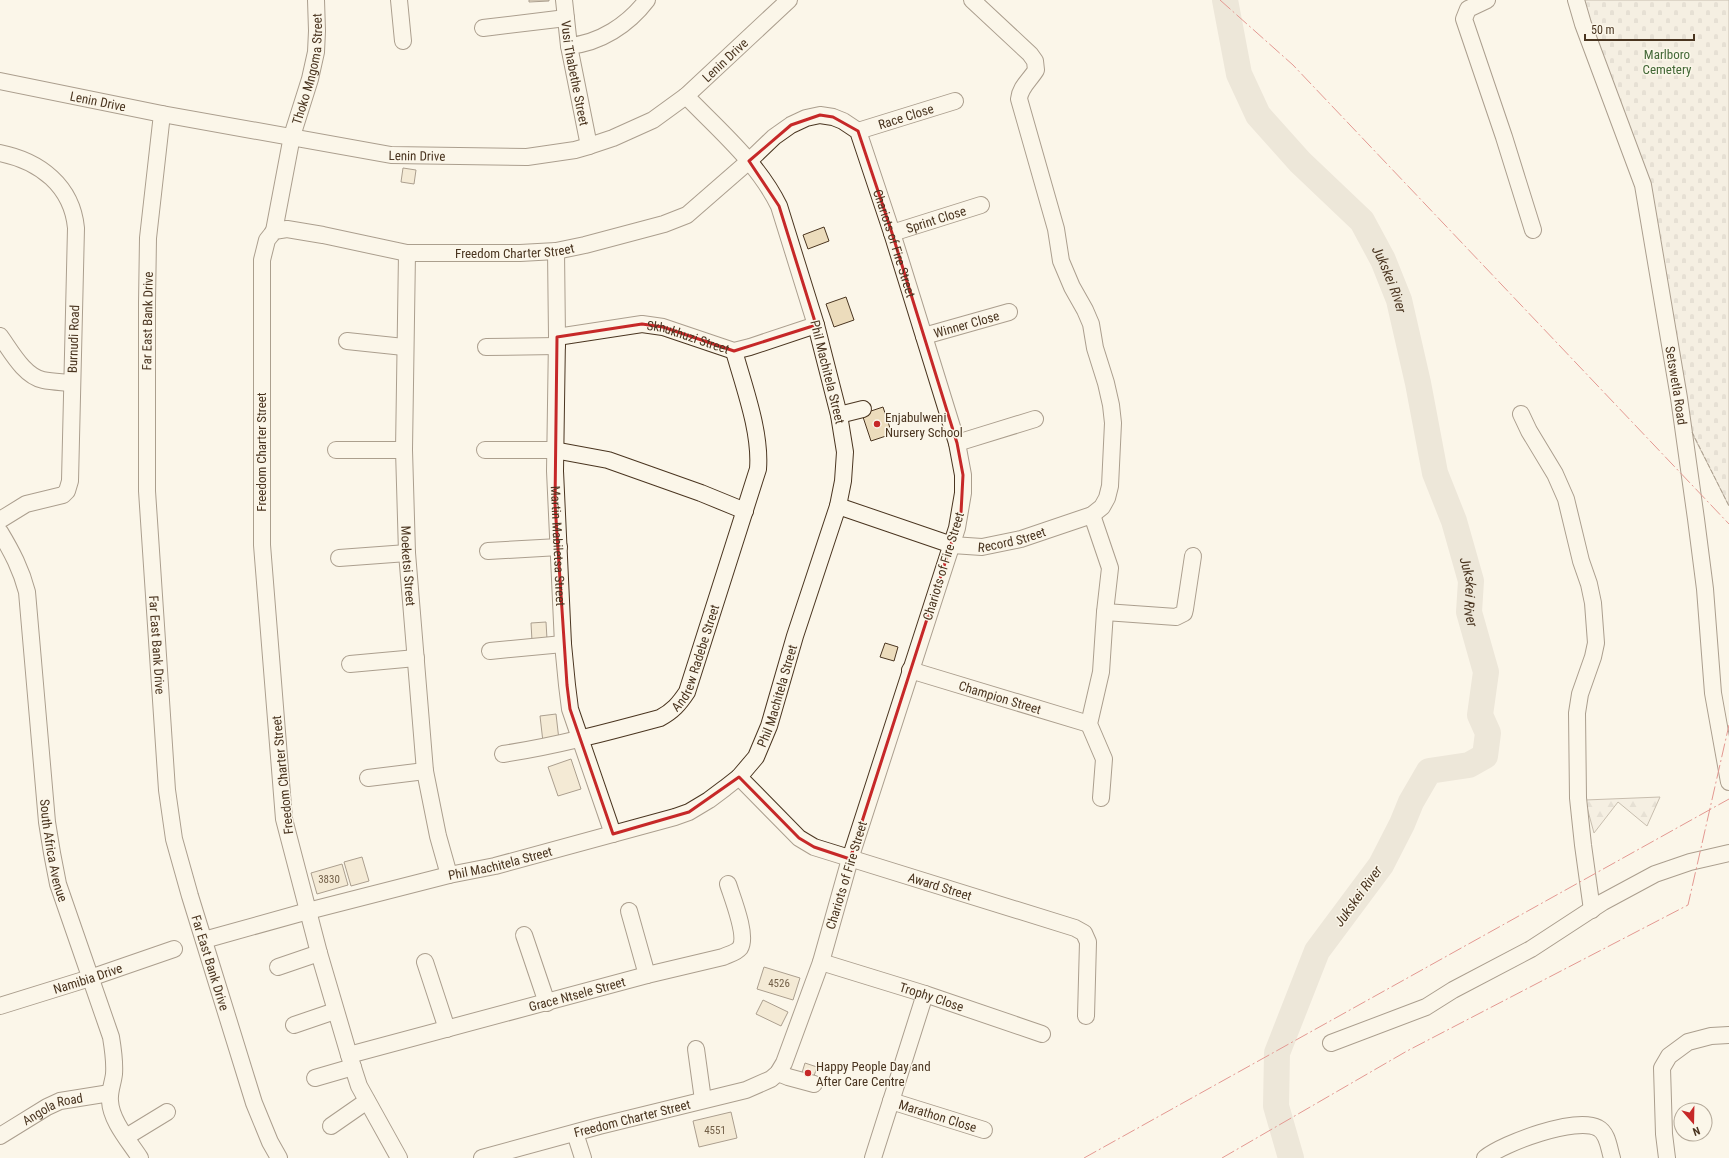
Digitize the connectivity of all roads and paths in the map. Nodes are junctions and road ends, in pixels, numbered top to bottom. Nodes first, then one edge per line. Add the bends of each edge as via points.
1 (316, 0) edge
2 (399, 0) edge
3 (564, 0) edge
4 (647, 0) edge
5 (789, 0) edge
6 (972, 0) edge
7 (1487, 0) edge
8 (1576, 0) edge
9 (1465, 4) edge
10 (566, 18) junction
11 (483, 28) dead end
12 (404, 41) dead end
13 (569, 46) junction
14 (0, 81) edge
15 (686, 96) junction
16 (955, 101) dead end
17 (162, 114) junction
18 (858, 131) junction
19 (292, 136) junction
20 (589, 146) junction
21 (0, 153) edge
22 (749, 162) junction
23 (981, 205) dead end
24 (1533, 230) dead end
25 (274, 231) junction
26 (892, 233) junction
27 (556, 251) junction
28 (407, 253) junction
29 (1009, 312) dead end
30 (816, 325) junction
31 (0, 336) edge
32 (924, 336) junction
33 (347, 341) dead end
34 (557, 342) junction
35 (404, 347) junction
36 (486, 348) dead end
37 (734, 351) junction
38 (71, 383) junction
39 (863, 409) dead end
40 (839, 414) junction
41 (1521, 414) dead end
42 (1035, 419) dead end
43 (957, 443) junction
44 (336, 450) dead end
45 (404, 450) junction
46 (485, 450) dead end
47 (554, 450) junction
48 (838, 506) junction
49 (745, 511) junction
50 (1092, 515) junction
51 (0, 520) edge
52 (0, 532) edge
53 (952, 545) junction
54 (559, 547) junction
55 (488, 551) dead end
56 (407, 553) junction
57 (1193, 556) dead end
58 (339, 558) dead end
59 (1105, 612) junction
60 (563, 644) junction
61 (490, 651) dead end
62 (416, 658) junction
63 (350, 664) dead end
64 (910, 670) junction
65 (1089, 724) junction
66 (580, 740) junction
67 (502, 754) dead end
68 (425, 771) junction
69 (739, 777) junction
70 (368, 778) dead end
71 (1729, 782) edge
72 (1101, 798) dead end
73 (613, 834) junction
74 (1729, 853) edge
75 (850, 859) junction
76 (449, 875) junction
77 (728, 884) dead end
78 (1592, 910) junction
79 (308, 911) junction
80 (629, 911) dead end
81 (524, 935) dead end
82 (204, 940) junction
83 (174, 950) dead end
84 (319, 953) junction
85 (425, 962) dead end
86 (820, 962) junction
87 (278, 967) dead end
88 (647, 975) junction
89 (90, 978) junction
90 (925, 994) junction
91 (547, 1003) junction
92 (0, 1006) edge
93 (335, 1011) junction
94 (1086, 1016) dead end
95 (294, 1025) dead end
96 (447, 1029) junction
97 (1042, 1034) dead end
98 (1729, 1035) edge
99 (1331, 1043) dead end
100 (696, 1049) dead end
101 (351, 1061) junction
102 (778, 1073) junction
103 (315, 1078) dead end
104 (814, 1084) dead end
105 (110, 1093) junction
106 (703, 1100) junction
107 (367, 1101) junction
108 (891, 1101) junction
109 (167, 1112) dead end
110 (330, 1126) dead end
111 (984, 1130) dead end
112 (575, 1133) junction
113 (0, 1136) edge
114 (126, 1137) junction
115 (526, 1152) edge
116 (140, 1158) edge
117 (279, 1158) edge
118 (398, 1158) edge
119 (482, 1158) edge
120 (583, 1158) edge
121 (873, 1158) edge
122 (1485, 1158) edge
123 (1612, 1158) edge
124 (1667, 1158) edge

1 - 19 street, Thoko Mngoma Street via 316,52
2 - 12 street
3 - 10 street, Vusi Thabethe Street
4 - 13 street via 610,34 580,45
5 - 15 street, Lenin Drive
6 - 50 street via 1030,54 1034,61 1036,70 1020,90 1019,99 1056,229 1061,261 1090,324 1111,405 1110,486 1102,507
7 - 9 street
8 - 71 street, Setswetla Road via 1643,185 1690,474 1701,555 1713,693
9 - 24 street via 1464,19 1467,33 1504,137
10 - 11 street
10 - 13 street, Vusi Thabethe Street
13 - 20 street, Vusi Thabethe Street
14 - 17 street, Lenin Drive
15 - 20 street, Lenin Drive via 653,120
15 - 22 street, Phil Machitela Street
16 - 18 street, Race Close
17 - 19 street, Lenin Drive
17 - 82 street, Far East Bank Drive via 148,238 147,491 167,790 174,839
18 - 22 street via 833,117 820,115 806,118 774,137
18 - 26 street, Chariots of Fire Street
19 - 20 street, Lenin Drive via 391,155 527,157
19 - 25 street, Thoko Mngoma Street
21 - 38 street, Burnudi Road via 26,160 48,174 70,202 75,214
22 - 27 street, Freedom Charter Street via 687,215 614,238
22 - 30 street, Phil Machitela Street via 775,196
23 - 26 street, Sprint Close
25 - 28 street, Freedom Charter Street via 287,229
25 - 79 street, Freedom Charter Street via 267,240 262,260 262,545 284,819
26 - 32 street, Chariots of Fire Street
27 - 28 street, Freedom Charter Street
27 - 34 street, Martin Mabiletsa Street
28 - 35 street, Moeketsi Street
29 - 32 street, Winner Close
30 - 37 street, Skhukhuzi Street
30 - 40 street, Phil Machitela Street
31 - 38 street via 33,377
32 - 43 street, Chariots of Fire Street
33 - 35 street
34 - 36 street, Skhukhuzi Street
34 - 37 street, Skhukhuzi Street via 642,324 663,327
34 - 47 street, Martin Mabiletsa Street
35 - 45 street, Moeketsi Street
37 - 49 street, Andrew Radebe Street via 756,431 759,456 758,469
38 - 51 street, Burnudi Road via 70,481 67,491 56,498 26,504
39 - 40 street
40 - 48 street, Phil Machitela Street via 845,452
41 - 78 street via 1555,474 1566,500 1593,603 1596,643 1580,694 1577,713 1578,798
42 - 43 street
43 - 53 street, Chariots of Fire Street via 963,475 963,493
44 - 45 street
45 - 56 street, Moeketsi Street
46 - 47 street
47 - 49 street via 608,460
47 - 54 street, Martin Mabiletsa Street
48 - 53 street, Record Street
48 - 69 street, Phil Machitela Street via 795,636 769,726 756,757
49 - 66 street, Andrew Radebe Street via 687,692 679,705 660,718
50 - 53 street, Record Street via 1001,544 982,547
50 - 59 street via 1110,568
52 - 89 street, South Africa Avenue via 16,558 27,592 47,822 52,853 58,884
53 - 64 street, Chariots of Fire Street
54 - 55 street
54 - 60 street, Martin Mabiletsa Street
56 - 58 street
56 - 62 street, Moeketsi Street
57 - 59 street via 1185,609 1180,616
59 - 65 street via 1101,672
60 - 61 street
60 - 66 street, Martin Mabiletsa Street via 570,709
62 - 63 street
62 - 68 street, Moeketsi Street
64 - 65 street, Champion Street
64 - 75 street, Chariots of Fire Street
65 - 72 street via 1104,759
66 - 67 street, Andrew Radebe Street
66 - 73 street, Martin Mabiletsa Street
68 - 70 street
68 - 76 street, Moeketsi Street
69 - 73 street, Phil Machitela Street via 689,812
69 - 75 street, Award Street via 799,838 814,848
73 - 76 street, Phil Machitela Street via 495,866
74 - 78 street via 1655,874
75 - 86 street, Chariots of Fire Street
75 - 94 street, Award Street via 1080,930 1088,942
76 - 79 street, Phil Machitela Street
77 - 88 street, Grace Ntsele Street via 741,929 740,947 735,952 723,956
78 - 99 street via 1531,948 1426,1007
79 - 82 street, Phil Machitela Street
79 - 84 street, Freedom Charter Street
80 - 88 street
81 - 91 street
82 - 117 street, Far East Bank Drive via 254,1103
83 - 89 street, Namibia Drive
84 - 87 street
84 - 93 street, Freedom Charter Street
85 - 96 street
86 - 90 street, Trophy Close
86 - 102 street, Chariots of Fire Street via 789,1052
88 - 91 street, Grace Ntsele Street
89 - 92 street, Namibia Drive
89 - 105 street, South Africa Avenue via 111,1037 114,1074
90 - 97 street, Trophy Close
90 - 108 street
91 - 96 street, Grace Ntsele Street
93 - 95 street
93 - 101 street, Freedom Charter Street
96 - 101 street, Grace Ntsele Street
98 - 124 street via 1711,1036 1688,1042 1670,1056 1662,1068
100 - 106 street
101 - 103 street, Grace Ntsele Street
101 - 107 street, Freedom Charter Street
102 - 104 street
102 - 106 street, Freedom Charter Street via 761,1085
105 - 113 street, Angola Road via 60,1101
105 - 114 street, South Africa Avenue via 117,1123
106 - 112 street, Freedom Charter Street
107 - 110 street
107 - 118 street, Freedom Charter Street
108 - 111 street, Marathon Close
108 - 121 street
109 - 114 street
112 - 115 street, Freedom Charter Street
112 - 120 street
114 - 116 street, South Africa Avenue
115 - 119 street, Freedom Charter Street
122 - 123 street via 1493,1152 1541,1133 1583,1125 1599,1128 1604,1133

